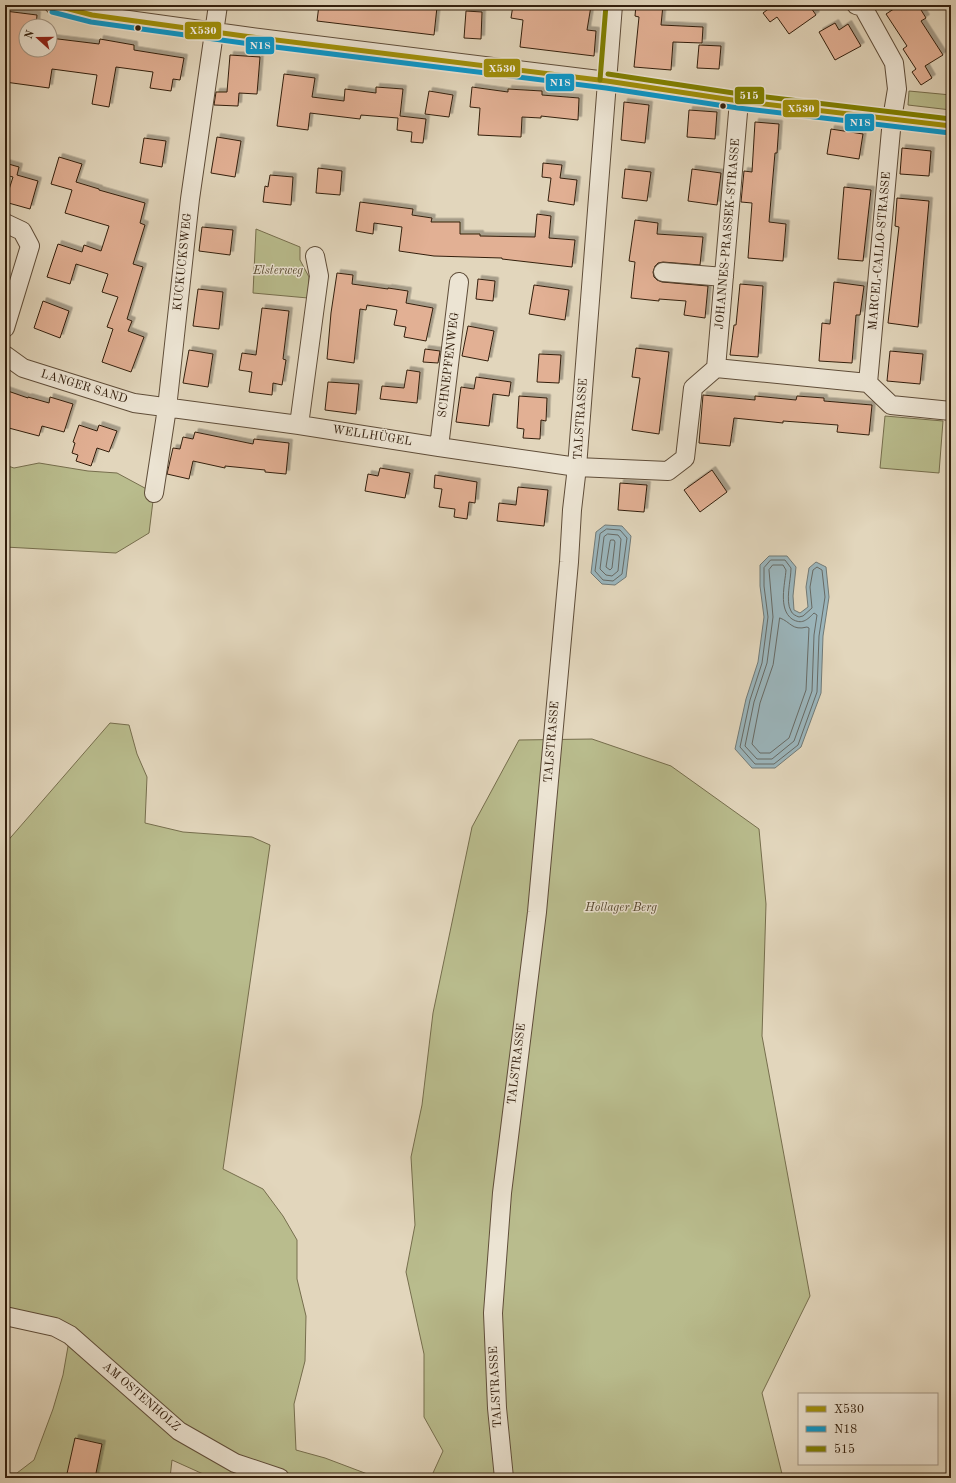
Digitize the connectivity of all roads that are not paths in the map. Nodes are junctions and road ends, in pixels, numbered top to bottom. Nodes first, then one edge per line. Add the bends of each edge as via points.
1 (54, 5) edge
2 (218, 5) edge
3 (614, 5) edge
4 (862, 6) edge
5 (215, 32) junction
6 (607, 81) junction
7 (5, 223) edge
8 (314, 256) dead end
9 (663, 272) dead end
10 (724, 277) junction
11 (459, 282) dead end
12 (5, 328) edge
13 (5, 355) edge
14 (716, 368) junction
15 (868, 383) junction
16 (167, 408) junction
17 (951, 411) edge
18 (299, 425) junction
19 (439, 447) junction
20 (577, 467) junction
21 (154, 493) dead end
22 (5, 1316) edge
23 (280, 1478) edge
24 (504, 1478) edge

1 - 5 street via 92,15
2 - 5 street, KUCKUCKSWEG
3 - 6 street, TALSTRASSE
4 - 15 street, MARCEL-CALLO-STRASSE via 894,62 897,89 892,119
5 - 6 street
5 - 16 street, KUCKUCKSWEG via 190,199
6 - 10 street, JOHANNES-PRASSEK-STRASSE via 739,101
6 - 20 street, TALSTRASSE
7 - 12 street via 22,231 30,246
8 - 18 street via 318,276
9 - 10 street
10 - 14 street, JOHANNES-PRASSEK-STRASSE
11 - 19 street, SCHNEPFENWEG
13 - 16 street, LANGER SAND via 23,368 134,403
14 - 15 street
14 - 20 street, WELLHÜGEL via 693,388 685,458 668,471
15 - 17 street via 891,405
16 - 18 street, WELLHÜGEL
16 - 21 street, KUCKUCKSWEG
18 - 19 street, WELLHÜGEL
19 - 20 street, WELLHÜGEL
20 - 24 street, TALSTRASSE via 537,912 502,1194 493,1306 496,1408
22 - 23 street, AM OSTENHOLZ via 55,1327 70,1335 179,1431 234,1463

